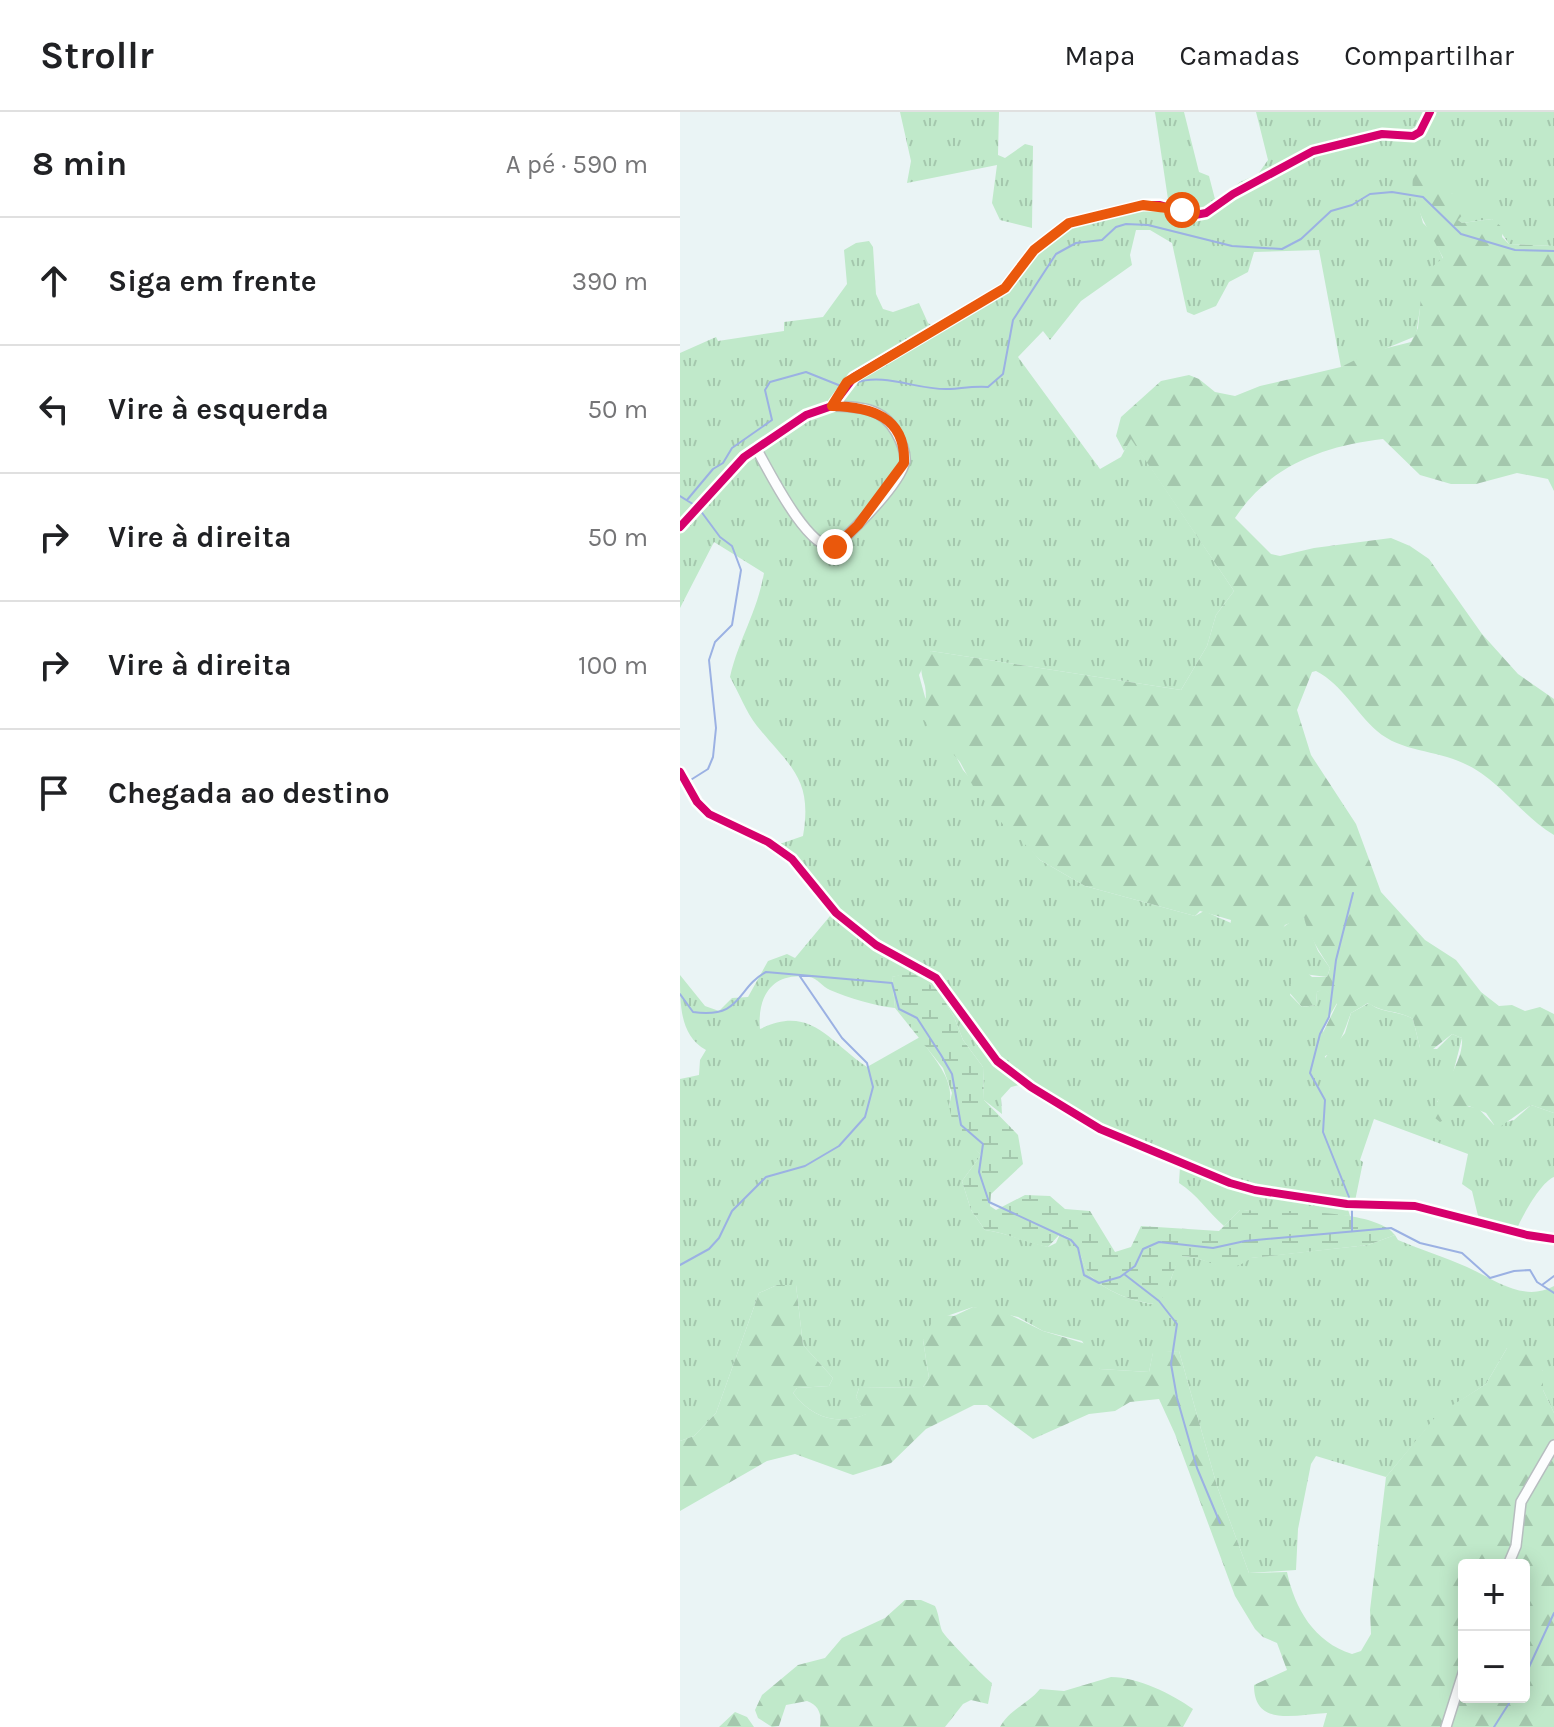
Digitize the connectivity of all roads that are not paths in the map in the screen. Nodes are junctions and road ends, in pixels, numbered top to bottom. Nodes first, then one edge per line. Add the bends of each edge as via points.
1 (1430, 112) edge
2 (832, 406) junction
3 (756, 448) junction
4 (680, 527) edge
5 (680, 772) edge
6 (1554, 1239) edge
7 (1554, 1445) edge
8 (1511, 1559) edge
9 (1458, 1689) edge
10 (1446, 1727) edge

1 - 2 street via 1413,136 1368,136 1313,151 1206,213 1143,205 1069,223 1034,250 1005,288 854,377
2 - 3 street via 806,415
2 - 3 street via 881,414 905,452 896,478 835,547 819,543 802,524
3 - 4 street
5 - 6 street via 709,814 792,859 836,913 876,945 936,978 997,1061 1077,1117 1255,1190 1347,1204 1415,1206
7 - 8 street via 1521,1502
9 - 10 street

